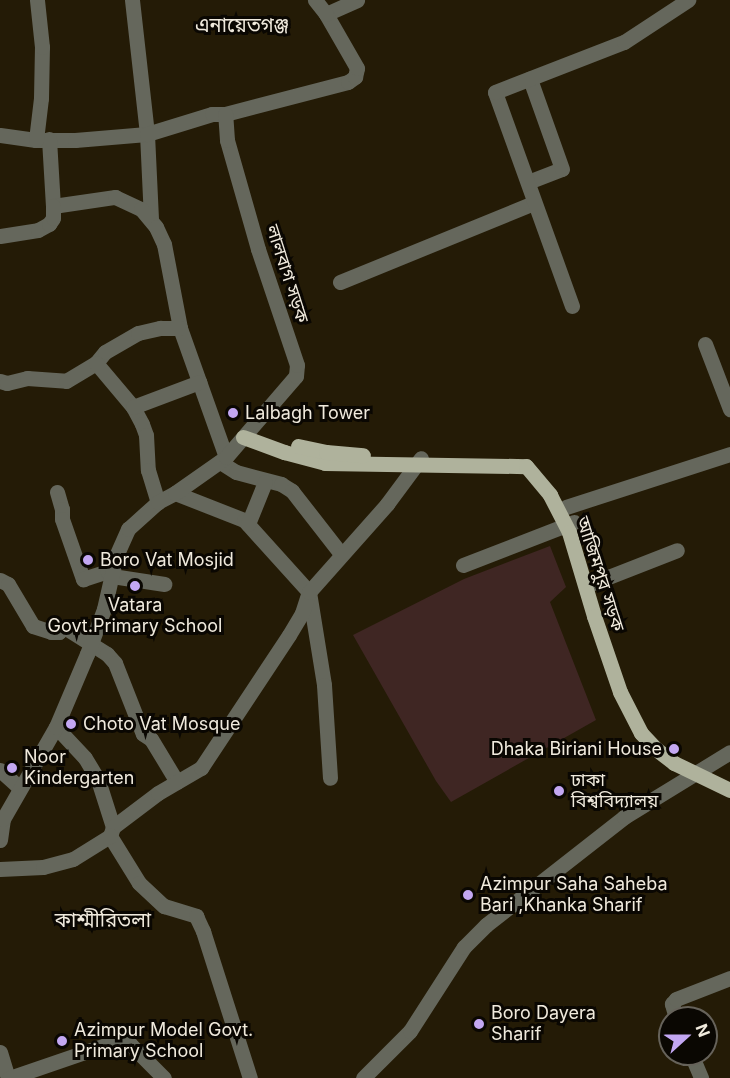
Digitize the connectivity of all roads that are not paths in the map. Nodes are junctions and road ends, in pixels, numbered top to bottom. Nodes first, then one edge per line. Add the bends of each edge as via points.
1 (37, 0) edge
2 (132, 0) edge
3 (315, 0) edge
4 (357, 0) edge
5 (688, 0) edge
6 (326, 14) junction
7 (530, 79) junction
8 (225, 114) junction
9 (147, 134) junction
10 (0, 135) edge
11 (43, 139) junction
12 (528, 182) junction
13 (534, 202) junction
14 (53, 206) junction
15 (151, 218) junction
16 (0, 236) edge
17 (340, 282) dead end
18 (572, 306) dead end
19 (180, 328) junction
20 (705, 344) dead end
21 (96, 363) junction
22 (0, 381) edge
23 (199, 382) junction
24 (133, 407) junction
25 (730, 410) edge
26 (247, 434) junction
27 (730, 454) edge
28 (223, 459) junction
29 (418, 462) junction
30 (265, 482) junction
31 (57, 492) dead end
32 (175, 494) junction
33 (158, 502) junction
34 (566, 507) junction
35 (570, 523) junction
36 (248, 524) junction
37 (677, 550) dead end
38 (341, 554) junction
39 (464, 565) dead end
40 (112, 576) junction
41 (0, 580) edge
42 (592, 583) junction
43 (164, 584) dead end
44 (309, 592) junction
45 (90, 641) junction
46 (56, 727) junction
47 (730, 752) edge
48 (0, 770) edge
49 (698, 771) junction
50 (330, 778) dead end
51 (177, 782) junction
52 (730, 782) edge
53 (20, 788) junction
54 (730, 790) edge
55 (111, 832) junction
56 (0, 840) edge
57 (0, 869) edge
58 (730, 978) edge
59 (673, 1006) edge
60 (0, 1052) edge
61 (8, 1078) edge
62 (164, 1078) edge
63 (250, 1078) edge
64 (363, 1078) edge

1 - 11 street
2 - 9 street
3 - 6 street
4 - 6 street
5 - 7 street via 624,42
6 - 8 street via 357,69 355,77
7 - 12 street via 562,169
7 - 12 street via 495,92
8 - 9 street via 212,114
8 - 26 street, লালবাগ সড়ক via 228,140 258,249 297,364 290,385
9 - 11 street
9 - 15 street
10 - 11 street
11 - 14 street
12 - 13 street
13 - 17 street
13 - 18 street
14 - 15 street via 115,197 130,202
14 - 16 street via 53,218 39,230
15 - 19 street via 164,244
19 - 21 street via 138,333 105,352
19 - 23 street
20 - 25 street
21 - 22 street via 66,381
21 - 24 street
23 - 24 street
23 - 28 street
24 - 33 street via 146,435 148,470
26 - 28 street, লালবাগ সড়ক
26 - 29 main road, আজিমপুর সড়ক via 326,452
27 - 34 street
28 - 30 street via 236,472
28 - 32 street, লালবাগ সড়ক
29 - 34 main road, আজিমপুর সড়ক via 522,456 551,482
29 - 35 main road, আজিমপুর সড়ক via 526,466
29 - 38 street via 387,504
30 - 36 street
30 - 38 street via 281,484 292,491
31 - 40 street via 83,579 107,572
32 - 33 street, লালবাগ সড়ক
32 - 36 street
33 - 40 street, লালবাগ সড়ক via 128,529
34 - 35 main road, আজিমপুর সড়ক
35 - 39 street
35 - 42 main road, আজিমপুর সড়ক
35 - 49 main road, আজিমপুর সড়ক via 594,616 631,716 656,750
36 - 44 street
37 - 42 street
38 - 44 street
40 - 43 street
40 - 45 street, লালবাগ সড়ক via 104,609
41 - 45 street via 8,584 33,626 51,632 64,627
42 - 49 main road, আজিমপুর সড়ক via 636,712 660,745
44 - 50 street via 324,685
44 - 51 street via 289,635 201,768
45 - 46 street, লালবাগ সড়ক
45 - 51 street via 115,663 143,734 152,739
46 - 53 street, লালবাগ সড়ক
46 - 55 street via 85,758 98,780
47 - 49 street
48 - 53 street
49 - 52 main road, আজিমপুর সড়ক
49 - 54 main road, আজিমপুর সড়ক
49 - 64 street via 624,817 486,925 464,947 411,1031
51 - 55 street
53 - 56 street, লালবাগ সড়ক via 3,819
55 - 57 street via 73,859 43,867
55 - 63 street via 150,896 164,906 196,916
58 - 59 street via 676,999
60 - 61 street
61 - 62 street via 122,1041 130,1044

